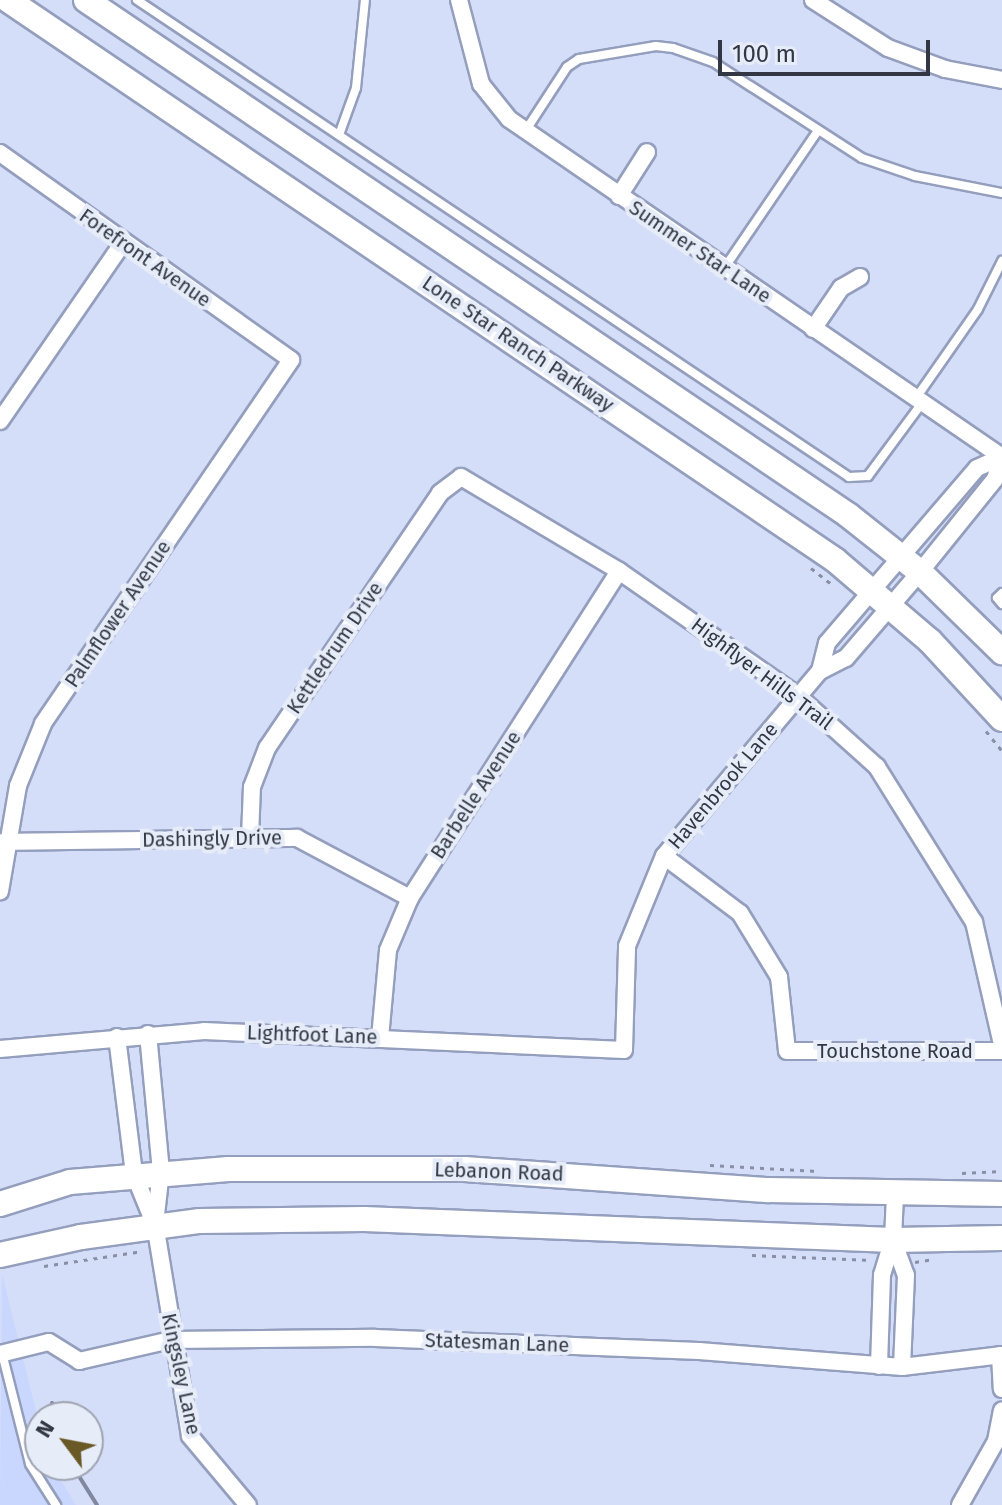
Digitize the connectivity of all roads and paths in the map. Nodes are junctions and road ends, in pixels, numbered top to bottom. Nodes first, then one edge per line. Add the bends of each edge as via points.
1 (8, 0) edge
2 (86, 0) edge
3 (137, 0) edge
4 (365, 0) edge
5 (459, 0) edge
6 (813, 0) edge
7 (1002, 80) edge
8 (525, 131) junction
9 (817, 132) junction
10 (339, 135) junction
11 (647, 152) dead end
12 (0, 153) edge
13 (1002, 193) edge
14 (619, 196) junction
15 (123, 243) junction
16 (1002, 261) edge
17 (724, 268) junction
18 (860, 277) dead end
19 (813, 329) junction
20 (291, 360) joint
21 (919, 400) junction
22 (0, 421) edge
23 (1002, 457) edge
24 (461, 477) joint
25 (804, 563) dead end
26 (911, 565) junction
27 (619, 571) junction
28 (1002, 593) edge
29 (875, 601) junction
30 (1002, 604) edge
31 (1002, 652) edge
32 (820, 671) junction
33 (798, 696) junction
34 (991, 722) edge
35 (1002, 751) edge
36 (250, 838) junction
37 (5, 842) edge
38 (664, 856) junction
39 (0, 891) edge
40 (410, 898) junction
41 (148, 1034) junction
42 (117, 1037) junction
43 (380, 1038) junction
44 (1002, 1044) edge
45 (0, 1049) edge
46 (624, 1050) joint
47 (1002, 1051) edge
48 (161, 1171) junction
49 (134, 1174) junction
50 (895, 1194) junction
51 (1002, 1194) edge
52 (0, 1204) edge
53 (157, 1236) junction
54 (1002, 1238) edge
55 (747, 1254) dead end
56 (893, 1254) junction
57 (0, 1255) edge
58 (945, 1259) dead end
59 (43, 1266) dead end
60 (171, 1340) junction
61 (1, 1351) edge
62 (1001, 1355) edge
63 (879, 1366) junction
64 (902, 1367) junction
65 (1002, 1389) edge
66 (1002, 1411) edge
67 (56, 1505) edge
68 (248, 1505) edge
69 (960, 1505) edge

1 - 29 main road, Lone Star Ranch Parkway via 764,510
2 - 26 main road via 820,496
3 - 10 lane
4 - 10 lane via 356,88
5 - 8 street, Summer Star Lane via 467,48 481,84
6 - 7 street via 888,48 945,69
8 - 9 lane via 567,67 579,59 656,46 713,62
8 - 14 street, Summer Star Lane
9 - 13 lane via 862,158 915,176
9 - 17 lane
10 - 21 lane via 849,477 868,476
11 - 14 street
12 - 15 street, Forefront Avenue
14 - 17 street, Summer Star Lane
15 - 20 street, Forefront Avenue
15 - 22 street
16 - 21 lane via 990,290
17 - 19 street, Summer Star Lane
18 - 19 street via 841,288
19 - 21 street, Summer Star Lane
20 - 37 street, Palmflower Avenue via 43,724 18,786
21 - 23 street, Summer Star Lane
23 - 26 street, Havenbrook Lane via 995,479
24 - 27 street, Highflyer Hills Trail
24 - 36 street, Kettledrum Drive via 440,493 267,748 252,787
25 - 29 path
26 - 29 street, Havenbrook Lane
26 - 31 main road
27 - 33 street, Highflyer Hills Trail
27 - 40 street, Barbelle Avenue
28 - 30 lane via 997,598
29 - 32 street, Havenbrook Lane via 827,643
29 - 32 street, Havenbrook Lane via 846,658
29 - 34 main road, Lone Star Ranch Parkway
32 - 33 street, Havenbrook Lane
33 - 38 street, Havenbrook Lane
33 - 44 street, Highflyer Hills Trail via 877,767 974,922
34 - 35 path
36 - 37 street, Dashingly Drive
36 - 40 street, Dashingly Drive via 297,838
37 - 39 street, Palmflower Avenue
38 - 46 street, Havenbrook Lane via 627,946
38 - 47 street, Touchstone Road via 740,913 779,977 787,1051
40 - 43 street, Barbelle Avenue via 388,950
41 - 42 street, Lightfoot Lane
41 - 43 street, Lightfoot Lane
41 - 48 street, Kingsley Lane
42 - 45 street, Lightfoot Lane
42 - 49 street, Kingsley Lane
43 - 46 street, Lightfoot Lane
48 - 49 main road, Lebanon Road
48 - 50 main road, Lebanon Road via 465,1169
48 - 53 street, Kingsley Lane
49 - 52 main road, Lebanon Road via 70,1182
49 - 53 street, Kingsley Lane
50 - 51 main road, Lebanon Road
50 - 56 street
53 - 56 main road via 364,1219
53 - 57 main road
53 - 59 path
53 - 60 street, Kingsley Lane
54 - 56 main road
55 - 56 path
56 - 58 path
56 - 63 street
56 - 64 street via 906,1275
60 - 61 street, Statesman Lane via 79,1361 49,1342
60 - 63 street, Statesman Lane via 375,1338 699,1351
60 - 68 street, Kingsley Lane via 190,1436
61 - 67 lane via 30,1464
62 - 64 street, Statesman Lane
62 - 65 street
63 - 64 street, Statesman Lane
66 - 69 street via 996,1441

